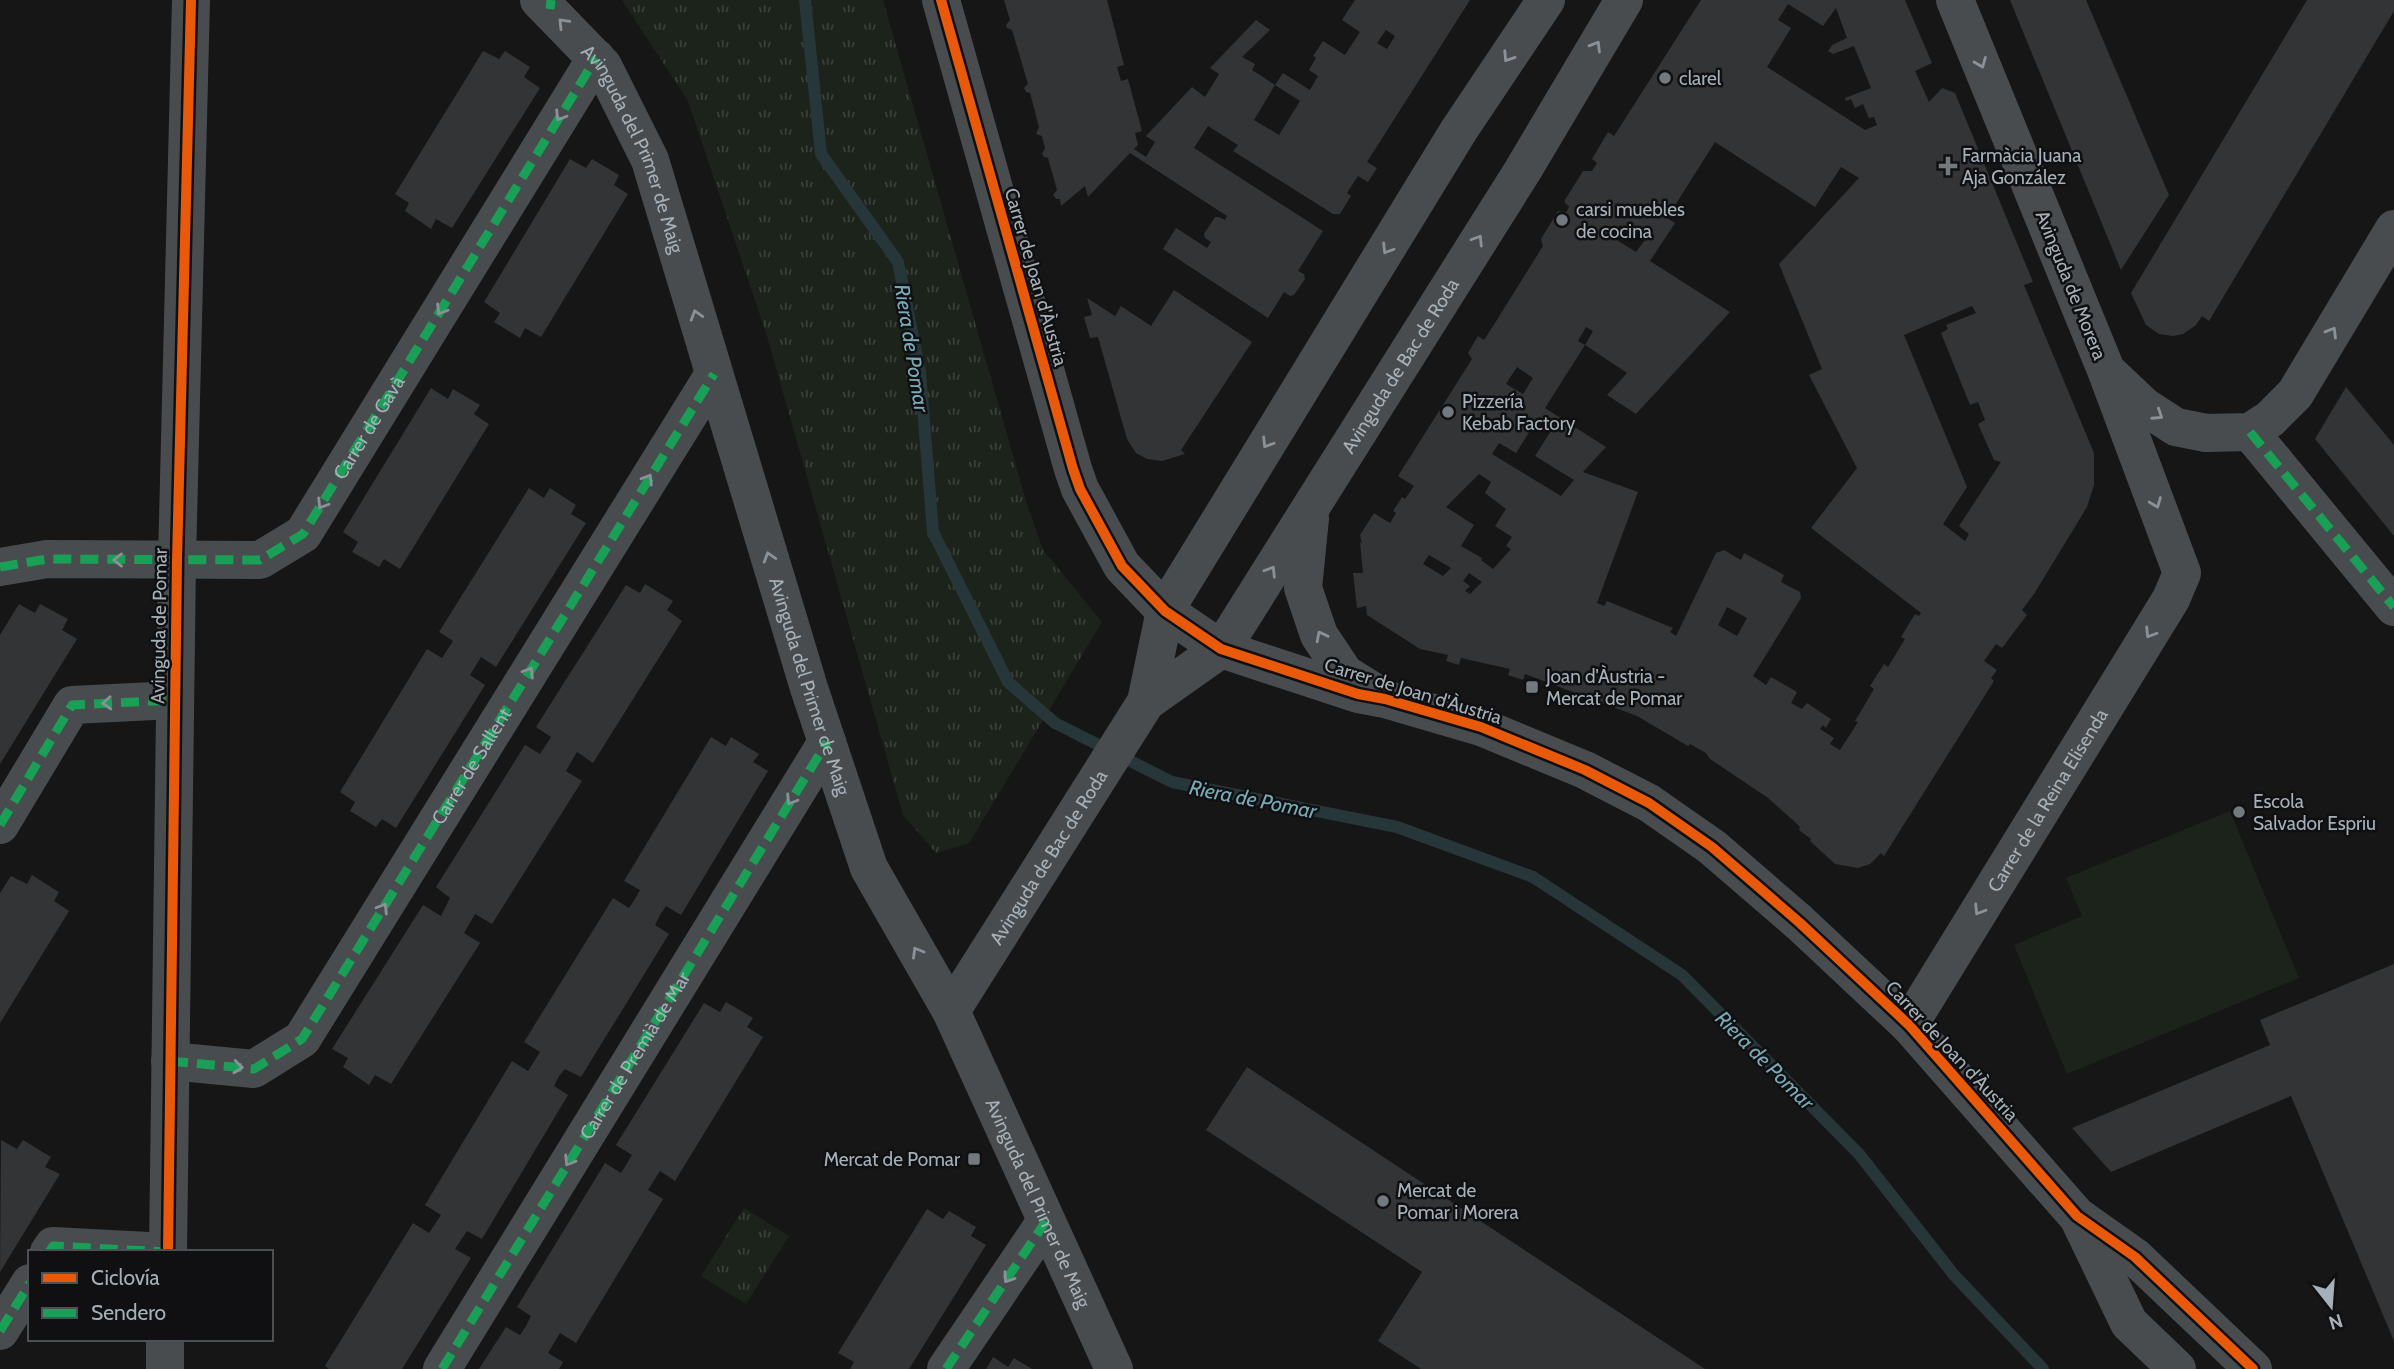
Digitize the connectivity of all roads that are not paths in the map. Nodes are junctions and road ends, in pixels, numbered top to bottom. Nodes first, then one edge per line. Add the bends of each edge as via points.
1 (191, 0) edge
2 (538, 0) edge
3 (941, 0) edge
4 (1546, 0) edge
5 (1623, 0) edge
6 (1955, 0) edge
7 (596, 58) junction
8 (2394, 229) edge
9 (2106, 370) junction
10 (714, 373) junction
11 (2250, 432) junction
12 (1312, 506) junction
13 (177, 560) junction
14 (0, 567) edge
15 (2182, 573) joint
16 (2394, 607) edge
17 (1165, 611) junction
18 (1220, 649) junction
19 (1385, 699) junction
20 (175, 700) junction
21 (1146, 702) junction
22 (827, 742) junction
23 (0, 825) edge
24 (951, 1011) junction
25 (1909, 1025) junction
26 (170, 1061) junction
27 (2077, 1216) junction
28 (1046, 1221) junction
29 (51, 1250) edge
30 (129, 1250) edge
31 (167, 1250) edge
32 (28, 1286) edge
33 (0, 1331) edge
34 (166, 1341) edge
35 (165, 1369) edge
36 (442, 1369) edge
37 (946, 1369) edge
38 (1114, 1369) edge
39 (2177, 1369) edge
40 (2253, 1369) edge

1 - 13 street, Avinguda de Pomar
7 -> 2 street, Avinguda del Primer de Maig
3 - 17 street, Carrer de Joan d'Àustria via 1080,489 1122,566
4 -> 17 street, Avinguda de Bac de Roda via 1460,131
12 -> 5 street, Avinguda de Bac de Roda via 1523,170
6 -> 9 street, Avinguda de Morera
10 -> 7 street, Avinguda del Primer de Maig via 650,160
7 -> 13 street, Carrer de Gavà via 303,534 260,559
11 -> 8 street via 2295,394
9 -> 11 street via 2145,407 2176,427 2206,433
9 -> 15 street, Avinguda de Morera
22 -> 10 street, Avinguda del Primer de Maig
26 -> 10 street, Carrer de Sallent via 254,1069 302,1039
11 - 16 street
18 -> 12 street, Avinguda de Bac de Roda
19 -> 12 street, Carrer de Joan d'Àustria via 1345,674 1319,635 1303,588
13 -> 14 street, Carrer de Gavà via 47,559
13 - 20 street, Avinguda de Pomar
15 -> 25 street, Carrer de la Reina Elisenda via 2171,599
17 - 18 street, Carrer de Joan d'Àustria
17 - 21 street, Avinguda de Bac de Roda
18 - 19 street, Carrer de Joan d'Àustria
18 - 21 street, Avinguda de Bac de Roda
19 - 25 street, Carrer de Joan d'Àustria via 1481,727 1585,769 1649,803 1712,847
20 -> 23 street via 72,705
20 - 26 street, Avinguda de Pomar
21 - 24 street, Avinguda de Bac de Roda
24 -> 22 street, Avinguda del Primer de Maig via 869,867
22 -> 36 street, Carrer de Premià de Mar
24 - 28 street, Avinguda del Primer de Maig
25 - 27 street, Carrer de Joan d'Àustria
26 - 31 street, Avinguda de Pomar
27 - 39 street, Carrer de Joan d'Àustria via 2129,1323
27 - 40 street, Carrer de Joan d'Àustria via 2135,1257
28 -> 37 street
28 - 38 street, Avinguda del Primer de Maig
29 - 30 street via 53,1246
32 - 33 street
34 - 35 street

